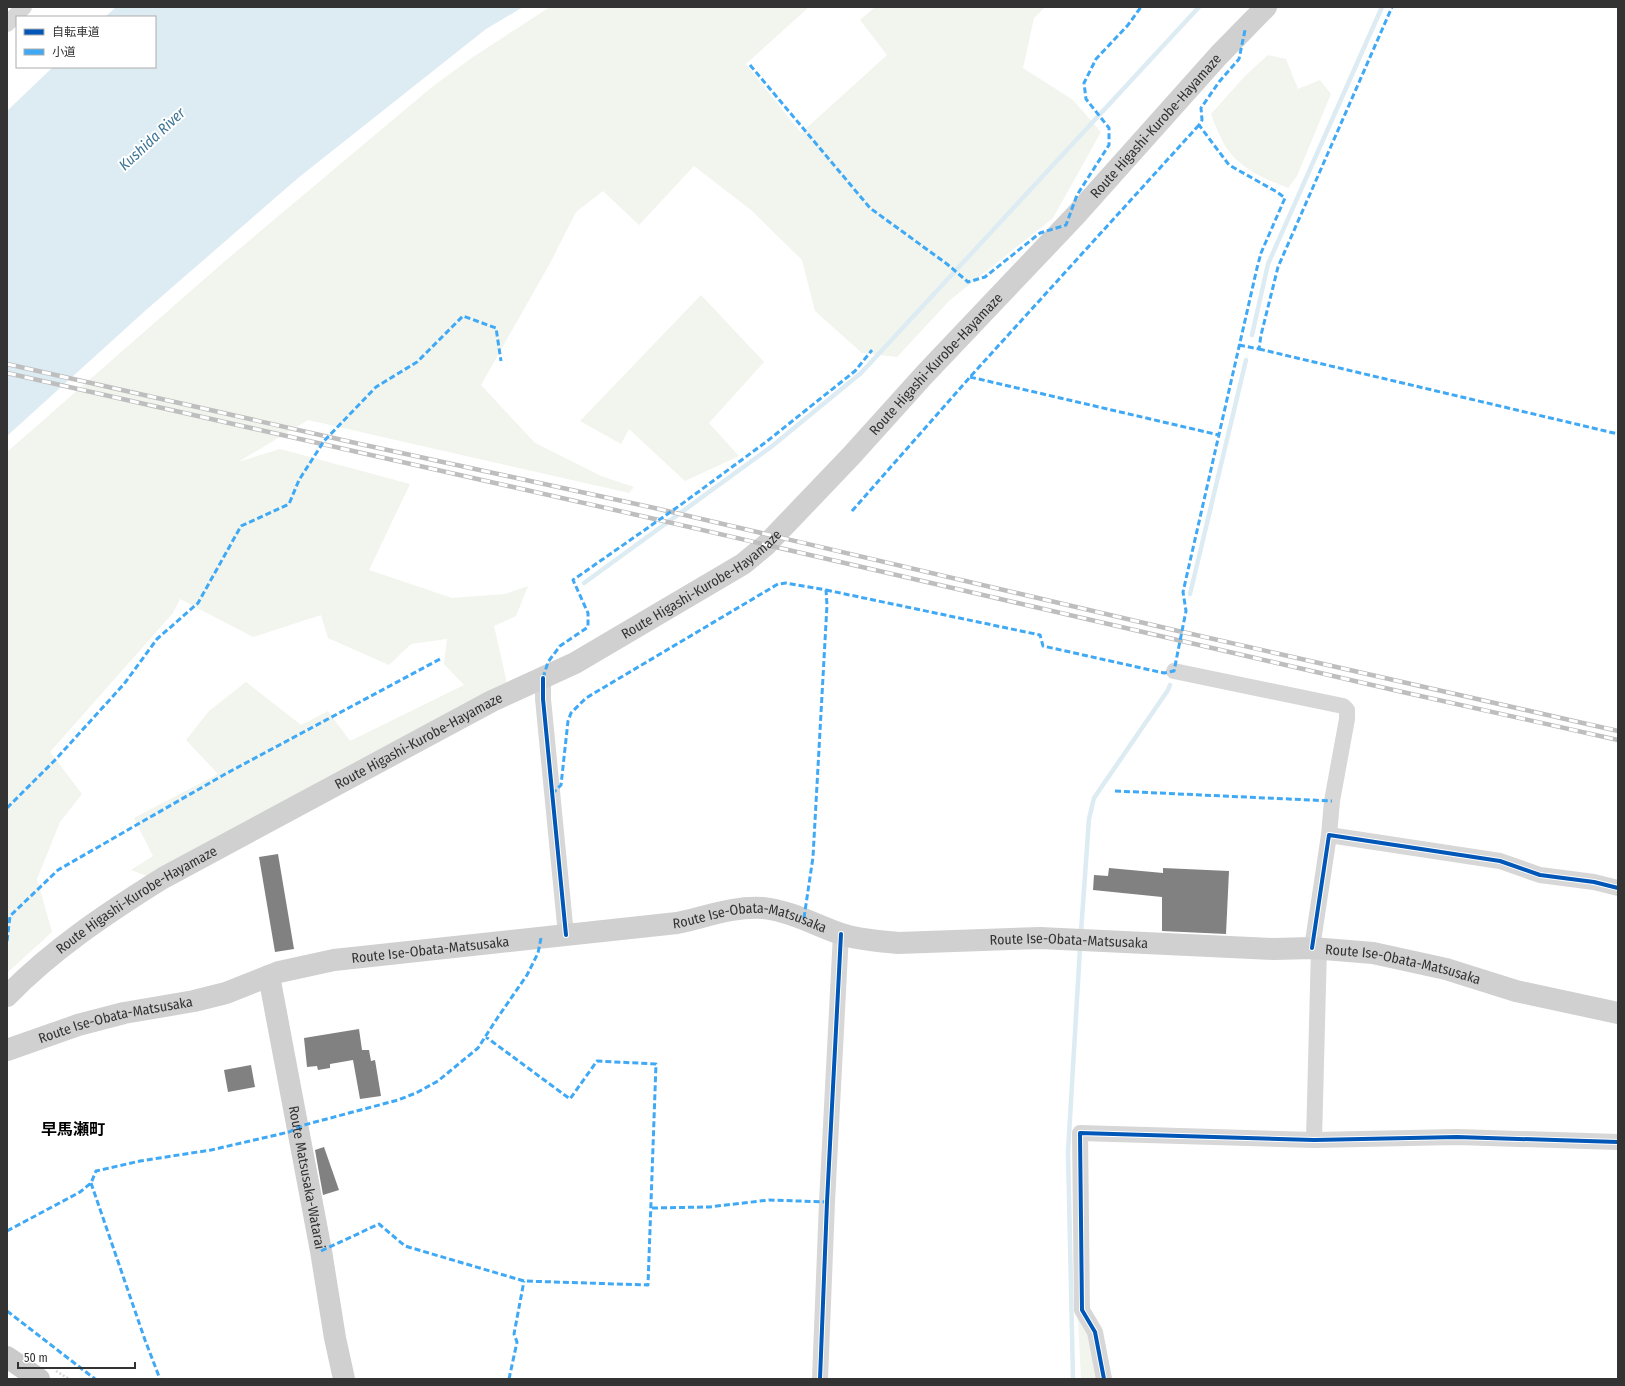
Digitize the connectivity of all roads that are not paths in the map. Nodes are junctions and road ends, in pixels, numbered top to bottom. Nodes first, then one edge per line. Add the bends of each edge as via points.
1 (24, 7) edge
2 (1266, 7) edge
3 (7, 24) edge
4 (1174, 671) dead end
5 (543, 678) junction
6 (1329, 835) junction
7 (1618, 888) edge
8 (841, 934) junction
9 (566, 935) junction
10 (1315, 948) junction
11 (269, 976) junction
12 (7, 996) edge
13 (1618, 1013) edge
14 (7, 1050) edge
15 (1314, 1140) junction
16 (1618, 1142) edge
17 (7, 1357) edge
18 (39, 1379) edge
19 (344, 1379) edge
20 (820, 1379) edge
21 (1104, 1379) edge

1 - 3 street
2 - 5 main road, Route Higashi-Kurobe-Hayamaze via 1219,55 1075,216 766,545 743,564 616,640
4 - 6 street via 1343,706 1347,710
5 - 9 street
5 - 12 main road, Route Higashi-Kurobe-Hayamaze via 492,701 163,878 77,935
6 - 7 street via 1500,861 1540,875
6 - 10 street
8 - 9 main road, Route Ise-Obata-Matsusaka via 794,915 751,908 724,911 677,923
8 - 10 main road, Route Ise-Obata-Matsusaka via 898,943 1040,938 1274,949
8 - 20 street
9 - 11 main road, Route Ise-Obata-Matsusaka via 362,956 305,966
10 - 13 main road, Route Ise-Obata-Matsusaka via 1373,953 1406,960 1446,969 1516,991
10 - 15 street
11 - 14 main road, Route Ise-Obata-Matsusaka via 226,993 116,1015
11 - 19 main road, Route Matsusaka-Watarai
15 - 16 street via 1457,1138
15 - 21 street via 1080,1133 1082,1310 1095,1332
17 - 18 main road

